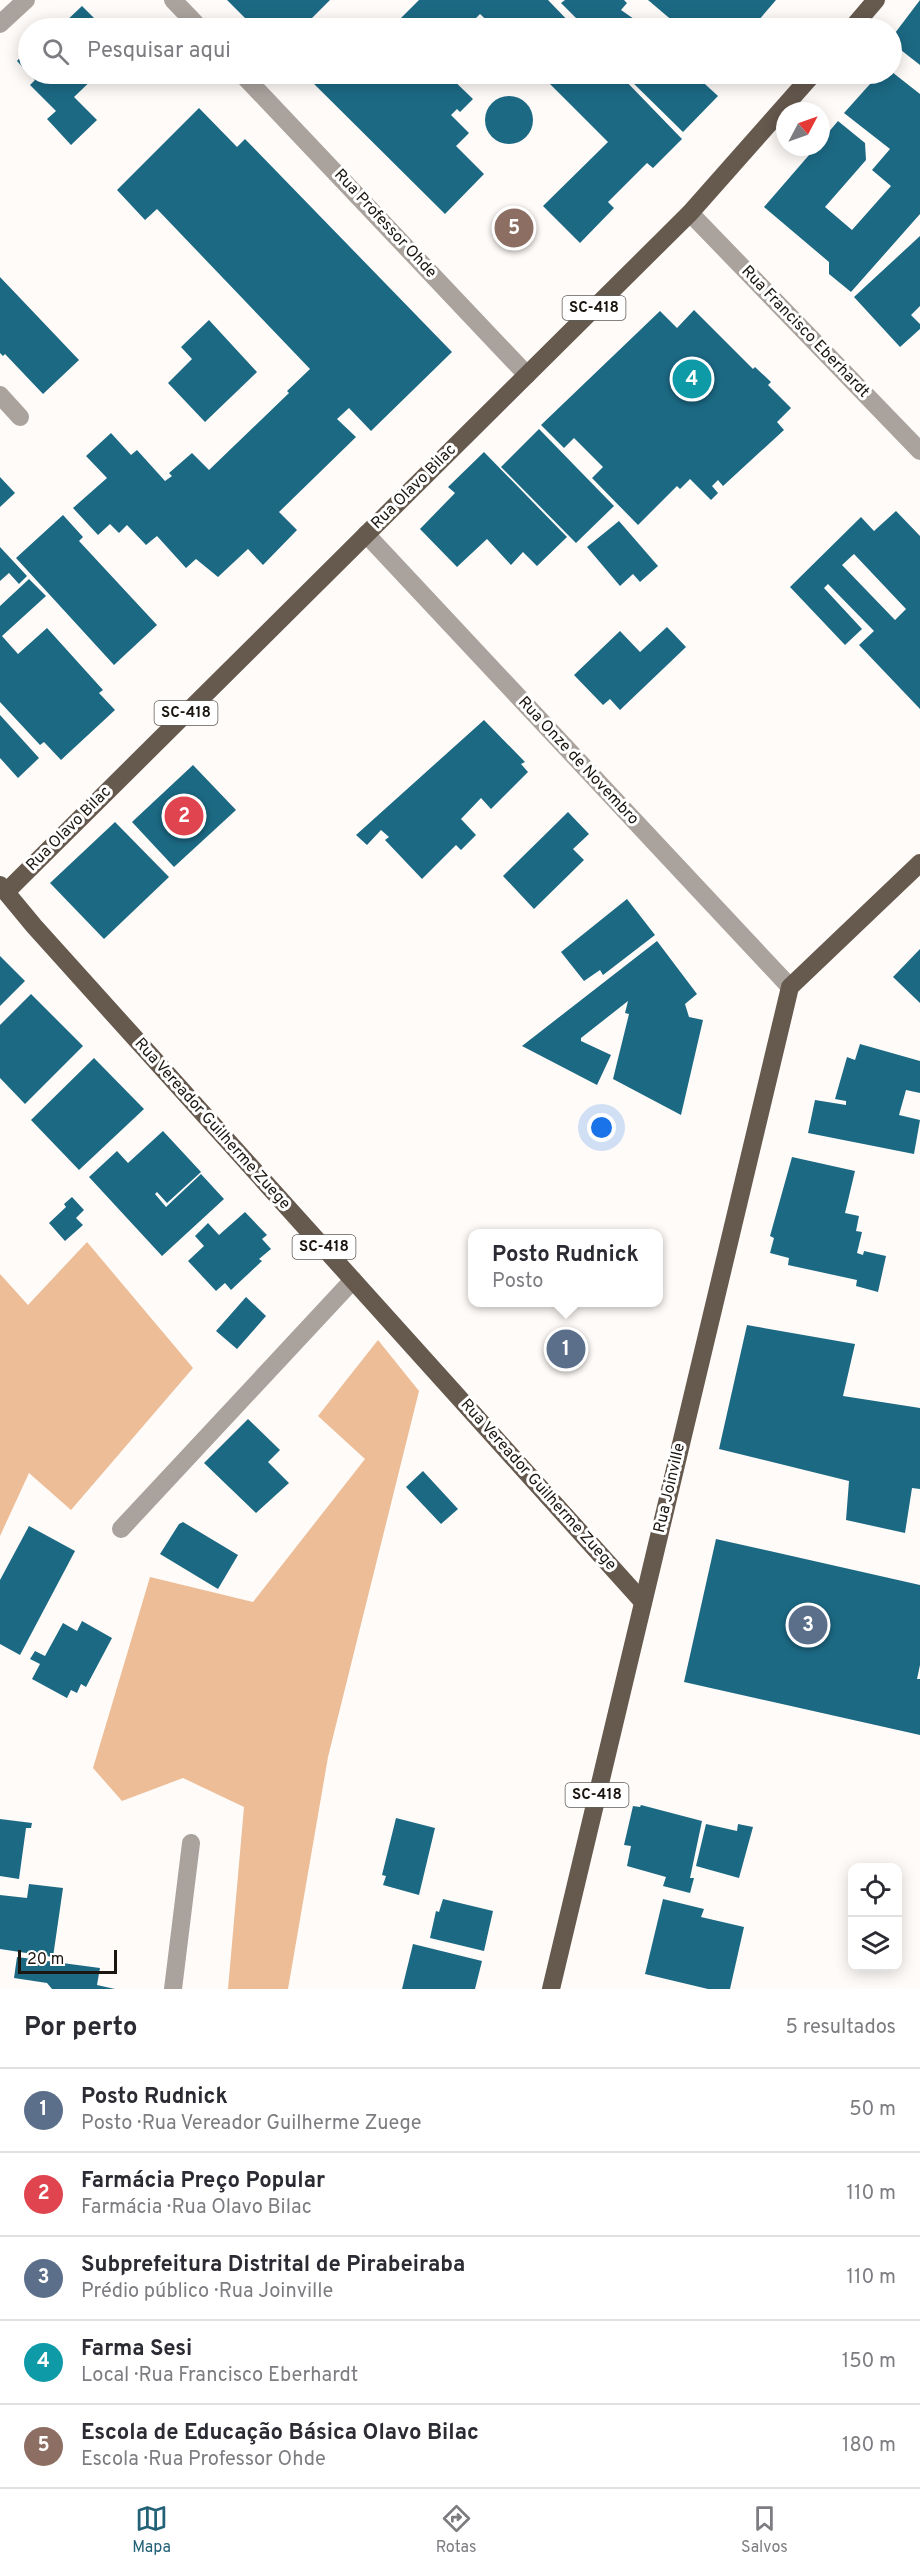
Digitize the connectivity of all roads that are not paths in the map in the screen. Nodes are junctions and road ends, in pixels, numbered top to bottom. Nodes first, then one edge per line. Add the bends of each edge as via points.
1 (26, 0) edge
2 (173, 0) edge
3 (876, 0) edge
4 (190, 18) edge
5 (861, 18) edge
6 (0, 24) edge
7 (252, 84) edge
8 (804, 84) edge
9 (690, 213) junction
10 (527, 375) junction
11 (0, 395) edge
12 (20, 417) dead end
13 (920, 451) edge
14 (366, 534) junction
15 (920, 863) edge
16 (3, 888) edge
17 (790, 987) junction
18 (353, 1280) junction
19 (121, 1529) dead end
20 (643, 1602) junction
21 (191, 1843) dead end
22 (172, 1989) edge
23 (550, 1989) edge

1 - 6 street
2 - 4 street
3 - 5 main road
7 - 10 street, Rua Professor Ohde
8 - 9 main road, Rua Olavo Bilac / SC-418
9 - 10 main road, Rua Olavo Bilac / SC-418
9 - 13 street, Rua Francisco Eberhardt
10 - 14 main road, Rua Olavo Bilac / SC-418
11 - 12 street
14 - 16 main road, Rua Olavo Bilac / SC-418
14 - 17 street, Rua Onze de Novembro
15 - 17 main road
16 - 18 main road, Rua Vereador Guilherme Zuege / SC-418
17 - 20 main road, Rua Joinville
18 - 19 street
18 - 20 main road, Rua Vereador Guilherme Zuege / SC-418
20 - 23 main road, Rua Joinville / SC-418
21 - 22 street

